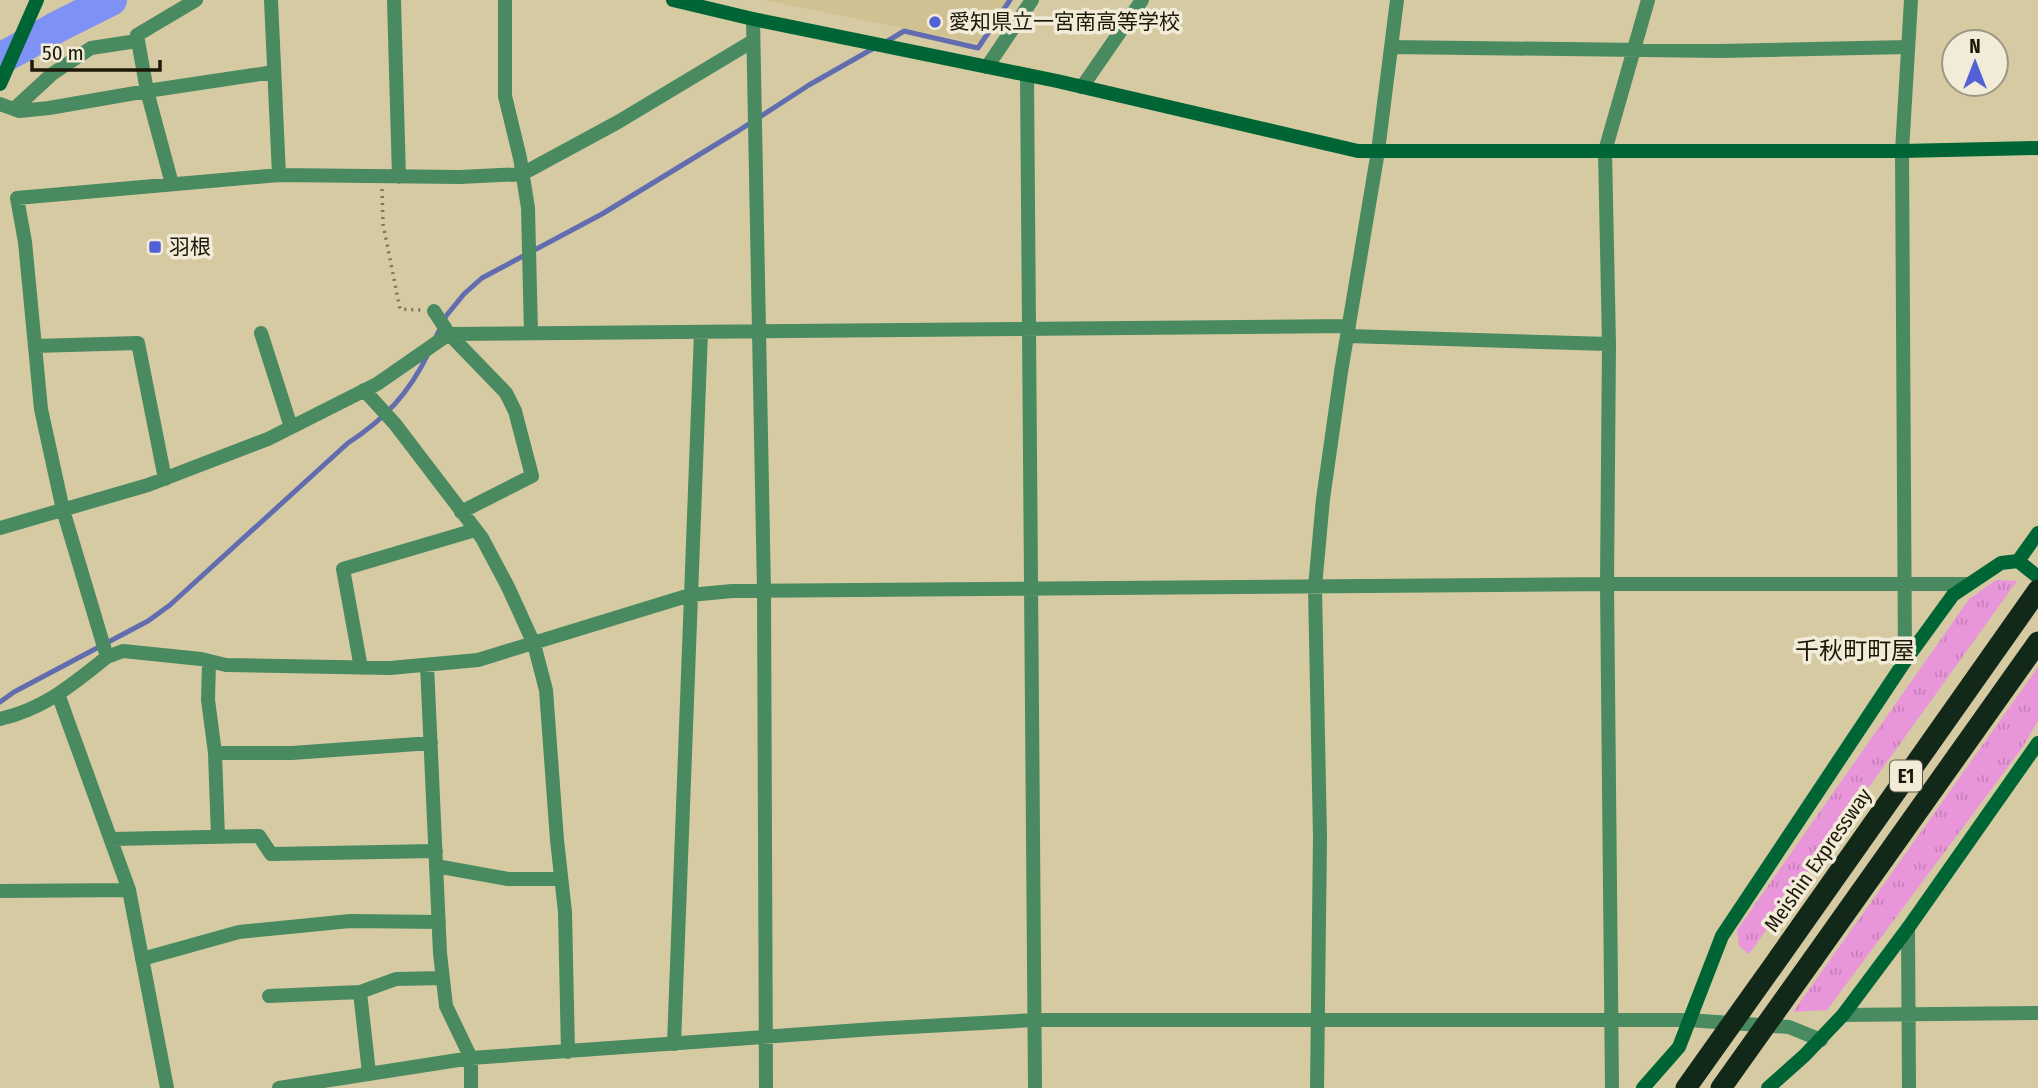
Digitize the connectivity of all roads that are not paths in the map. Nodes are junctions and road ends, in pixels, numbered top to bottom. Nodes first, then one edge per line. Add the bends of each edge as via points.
1 (37, 0) edge
2 (196, 0) edge
3 (271, 0) edge
4 (394, 0) edge
5 (505, 0) edge
6 (673, 0) edge
7 (1032, 0) edge
8 (1142, 0) edge
9 (1397, 0) edge
10 (1648, 0) edge
11 (1911, 0) edge
12 (753, 19) junction
13 (137, 41) junction
14 (753, 41) junction
15 (1391, 47) junction
16 (1908, 47) junction
17 (1633, 50) junction
18 (987, 67) junction
19 (274, 72) junction
20 (1027, 75) junction
21 (0, 84) edge
22 (1082, 87) junction
23 (147, 91) junction
24 (7, 107) edge
25 (2038, 148) edge
26 (1378, 151) junction
27 (1605, 151) junction
28 (1902, 151) junction
29 (522, 174) junction
30 (279, 175) junction
31 (399, 177) junction
32 (172, 184) junction
33 (434, 311) road end
34 (1030, 329) junction
35 (701, 331) junction
36 (760, 331) junction
37 (1348, 331) junction
38 (261, 333) dead end
39 (531, 333) junction
40 (450, 334) junction
41 (1609, 344) junction
42 (35, 346) junction
43 (364, 390) junction
44 (290, 427) junction
45 (165, 479) junction
46 (63, 510) junction
47 (461, 512) junction
48 (0, 527) edge
49 (475, 530) junction
50 (2038, 533) edge
51 (2018, 561) junction
52 (1904, 583) junction
53 (1607, 584) junction
54 (1968, 584) junction
55 (1315, 587) junction
56 (2037, 588) edge
57 (1031, 589) junction
58 (764, 591) junction
59 (690, 595) junction
60 (2038, 642) edge
61 (534, 644) junction
62 (107, 657) junction
63 (1905, 661) junction
64 (209, 662) junction
65 (427, 665) junction
66 (361, 668) junction
67 (58, 694) junction
68 (0, 719) edge
69 (431, 743) junction
70 (2038, 743) edge
71 (215, 752) junction
72 (218, 837) junction
73 (111, 839) junction
74 (436, 859) junction
75 (561, 879) junction
76 (129, 890) junction
77 (0, 891) edge
78 (439, 922) junction
79 (1908, 928) junction
80 (142, 959) junction
81 (443, 978) junction
82 (360, 992) junction
83 (269, 996) dead end
84 (2038, 1013) edge
85 (1908, 1014) junction
86 (1843, 1015) junction
87 (1317, 1019) junction
88 (1613, 1019) junction
89 (1034, 1020) junction
90 (1688, 1020) junction
91 (767, 1037) junction
92 (1821, 1040) junction
93 (674, 1044) junction
94 (568, 1052) junction
95 (471, 1058) junction
96 (369, 1073) junction
97 (286, 1087) edge
98 (167, 1088) edge
99 (471, 1088) edge
100 (766, 1088) edge
101 (1035, 1088) edge
102 (1317, 1088) edge
103 (1612, 1088) edge
104 (1643, 1088) edge
105 (1686, 1088) edge
106 (1721, 1088) edge
107 (1768, 1088) edge
108 (1909, 1088) edge

1 - 21 street
2 - 13 street via 137,35
3 - 19 street
4 - 31 street
5 - 29 street via 505,96
6 - 12 street
7 - 18 street
8 - 22 street
9 - 15 street
10 - 17 street
11 - 16 street
12 - 14 street
12 - 18 street
13 - 23 street
13 - 24 street via 92,48
14 - 29 street
14 - 36 street
15 - 17 street
15 - 26 street
16 - 17 street
16 - 28 street
17 - 27 street
18 - 20 street
19 - 23 street
19 - 30 street
20 - 22 street
20 - 34 street
22 - 26 street via 1358,151
23 - 24 street via 49,108 19,111
23 - 32 street
25 - 28 street
26 - 27 street
26 - 37 street
27 - 28 street
27 - 41 street
28 - 52 street
29 - 31 street
29 - 39 street via 528,208
30 - 31 street
30 - 32 street
32 - 42 street via 17,198
33 - 40 street
34 - 36 street
34 - 37 street
34 - 57 street
35 - 36 street
35 - 39 street
35 - 59 street
36 - 58 street
37 - 41 street
37 - 55 street
38 - 44 street
39 - 40 street
40 - 43 street
40 - 47 street via 506,393 532,476
41 - 53 street
42 - 45 street via 138,344
42 - 46 street via 41,409
43 - 44 street
43 - 47 street
44 - 45 street
45 - 46 street
46 - 48 street
46 - 62 street
47 - 49 street
49 - 61 street
49 - 66 street via 343,569
50 - 51 street
51 - 54 street via 2001,563
51 - 56 street
52 - 53 street
52 - 54 street
52 - 63 street
53 - 55 street
53 - 88 street
54 - 63 street via 1953,595
55 - 57 street
55 - 87 street via 1320,837
56 - 105 highway, Meishin Expressway / E1, bridge
57 - 58 street
57 - 89 street
58 - 59 street
58 - 91 street
59 - 61 street
59 - 93 street
60 - 106 highway, E1, bridge
61 - 65 street via 478,660
61 - 75 street via 546,690
62 - 64 street via 123,651
62 - 67 street
63 - 90 street via 1722,936
64 - 66 street
64 - 71 street via 208,700
65 - 66 street
65 - 69 street
67 - 68 street via 21,714
67 - 73 street
69 - 71 street
69 - 74 street
70 - 79 street
71 - 72 street
72 - 73 street
72 - 74 street via 259,836 271,854 331,851
73 - 76 street
74 - 75 street via 508,879
74 - 78 street
75 - 94 street
76 - 77 street
76 - 80 street
78 - 80 street via 350,921 239,932
78 - 81 street
79 - 85 street
79 - 86 street
80 - 98 street
81 - 82 street via 396,979
81 - 95 street via 446,1006
82 - 83 street
82 - 96 street
84 - 85 street
85 - 86 street
85 - 108 street
86 - 92 street
87 - 88 street
87 - 89 street
87 - 102 street
88 - 90 street
88 - 103 street
89 - 91 street
89 - 101 street
90 - 92 street via 1789,1027
90 - 104 street via 1679,1047
91 - 93 street
91 - 100 street
92 - 107 street
93 - 94 street
94 - 95 street
95 - 96 street
95 - 99 street
96 - 97 street

